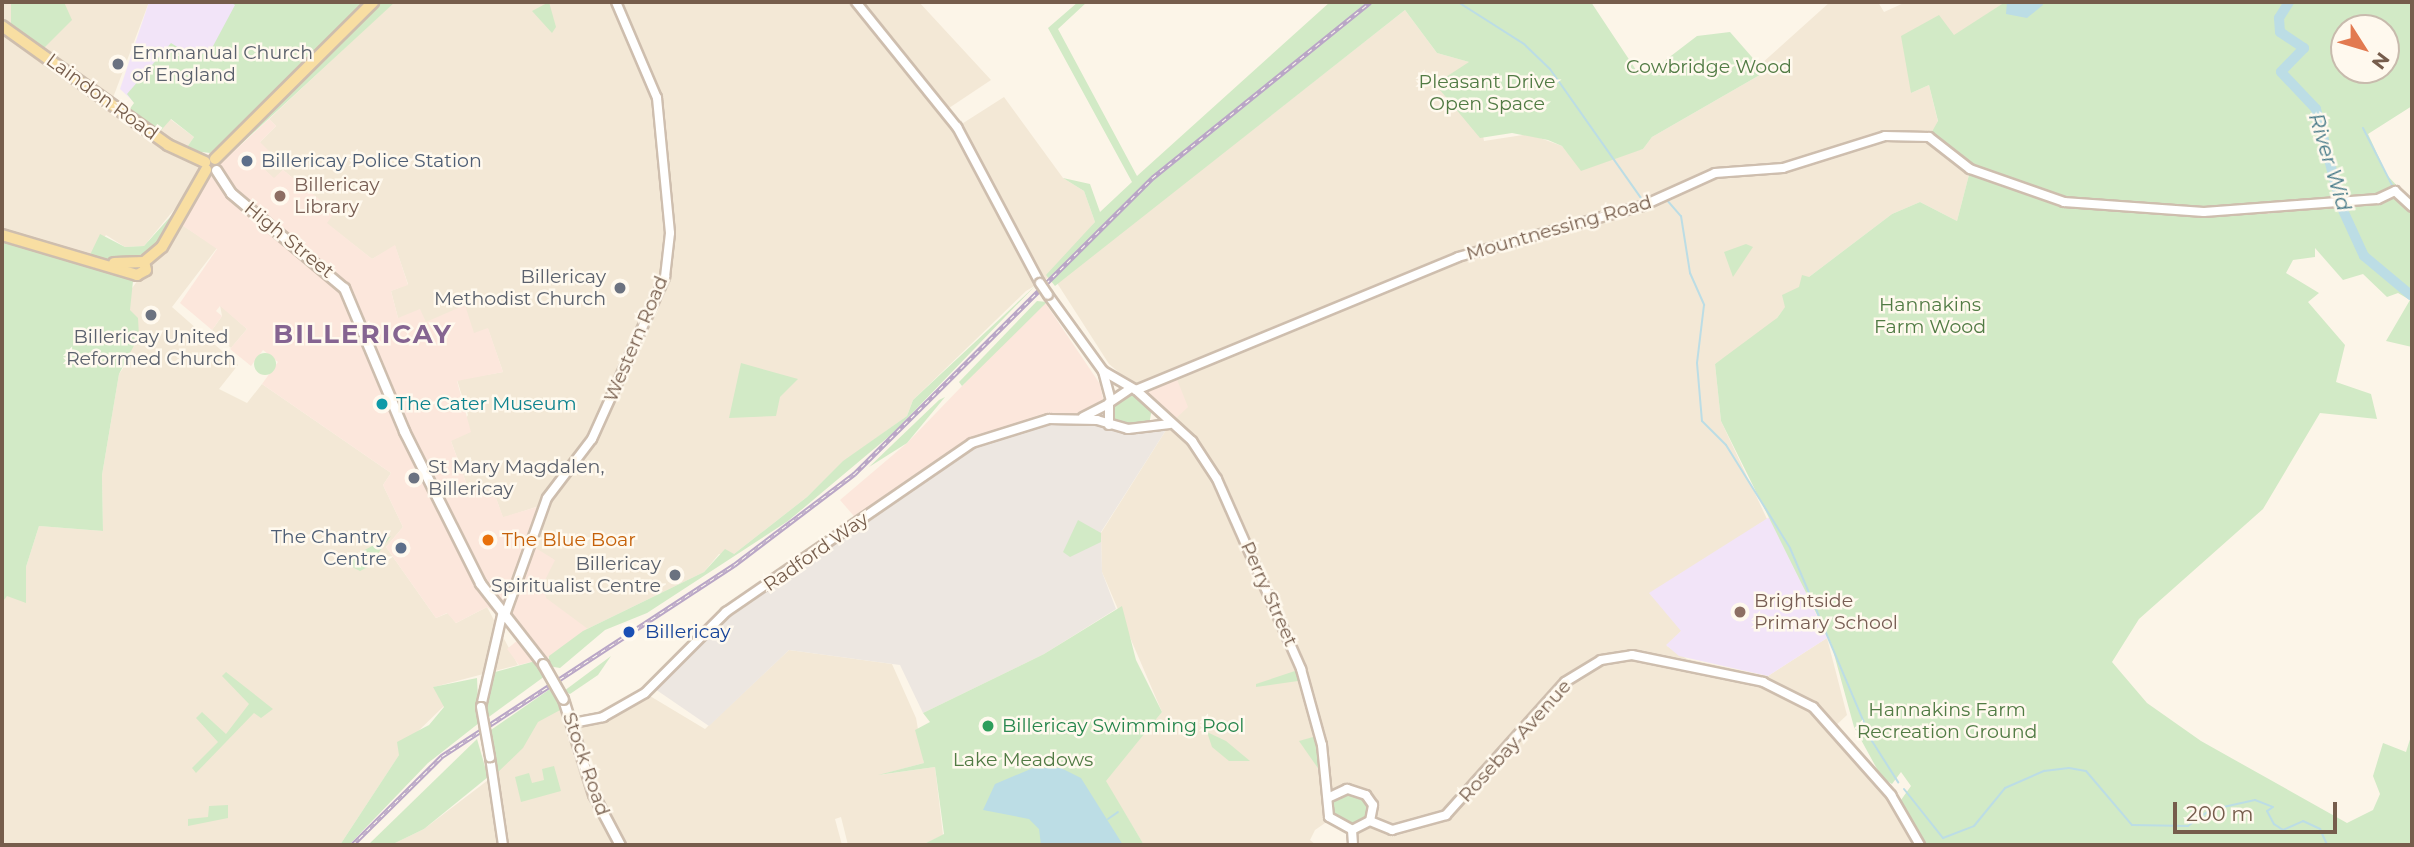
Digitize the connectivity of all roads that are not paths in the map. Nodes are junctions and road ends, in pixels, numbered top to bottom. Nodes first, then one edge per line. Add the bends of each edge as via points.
1 (373, 2) edge
2 (617, 2) edge
3 (856, 2) edge
4 (2, 26) edge
5 (211, 165) junction
6 (2412, 207) edge
7 (2, 235) edge
8 (1103, 371) junction
9 (1155, 381) junction
10 (1133, 389) junction
11 (1110, 402) junction
12 (1150, 403) junction
13 (1080, 418) junction
14 (1170, 424) junction
15 (1110, 425) junction
16 (1149, 427) junction
17 (503, 616) junction
18 (530, 646) joint
19 (573, 723) junction
20 (1327, 783) junction
21 (1337, 790) junction
22 (1328, 798) junction
23 (1370, 821) junction
24 (1352, 830) junction
25 (503, 845) edge
26 (620, 845) edge
27 (1353, 845) edge
28 (1920, 845) edge

1 - 5 main road
2 - 17 street, Western Road via 657,98 670,236 665,277 592,439 547,498
3 - 8 street, bridge via 957,127 1040,283
4 - 5 main road, Laindon Road via 175,150
5 - 7 main road via 162,247 144,262 144,273
5 - 17 main road, High Street via 258,216 333,276 356,305 404,431
6 - 9 street, Mountnessing Road via 2395,191 2358,200 2204,212 2064,202 1970,169 1929,137 1885,136 1783,168 1715,173 1642,206 1458,257 1280,335
8 - 10 street
8 - 11 street
9 - 10 street, Mountnessing Road
9 - 12 street
10 - 11 street, Mountnessing Road
10 - 12 street
11 - 13 street, Radford Way
11 - 15 street
12 - 14 street, Perry Street
12 - 16 street
13 - 15 street, Radford Way
13 - 19 street, Radford Way via 1007,428 957,450 923,481 726,612 645,693 603,717
14 - 16 street
14 - 20 street, Perry Street via 1210,467 1280,614 1309,695
15 - 16 street
17 - 18 main road, High Street
17 - 25 street, Western Road, bridge via 481,707
18 - 19 main road, Stock Road, bridge
19 - 26 main road, Stock Road via 593,794
20 - 21 street
20 - 22 street, Perry Street
21 - 22 street
21 - 23 street via 1366,795 1373,806
22 - 24 street via 1329,817
23 - 24 street
23 - 28 street, Rosebay Avenue via 1392,830 1446,815 1565,682 1601,660 1632,655 1763,682 1813,708 1891,794
24 - 27 street

